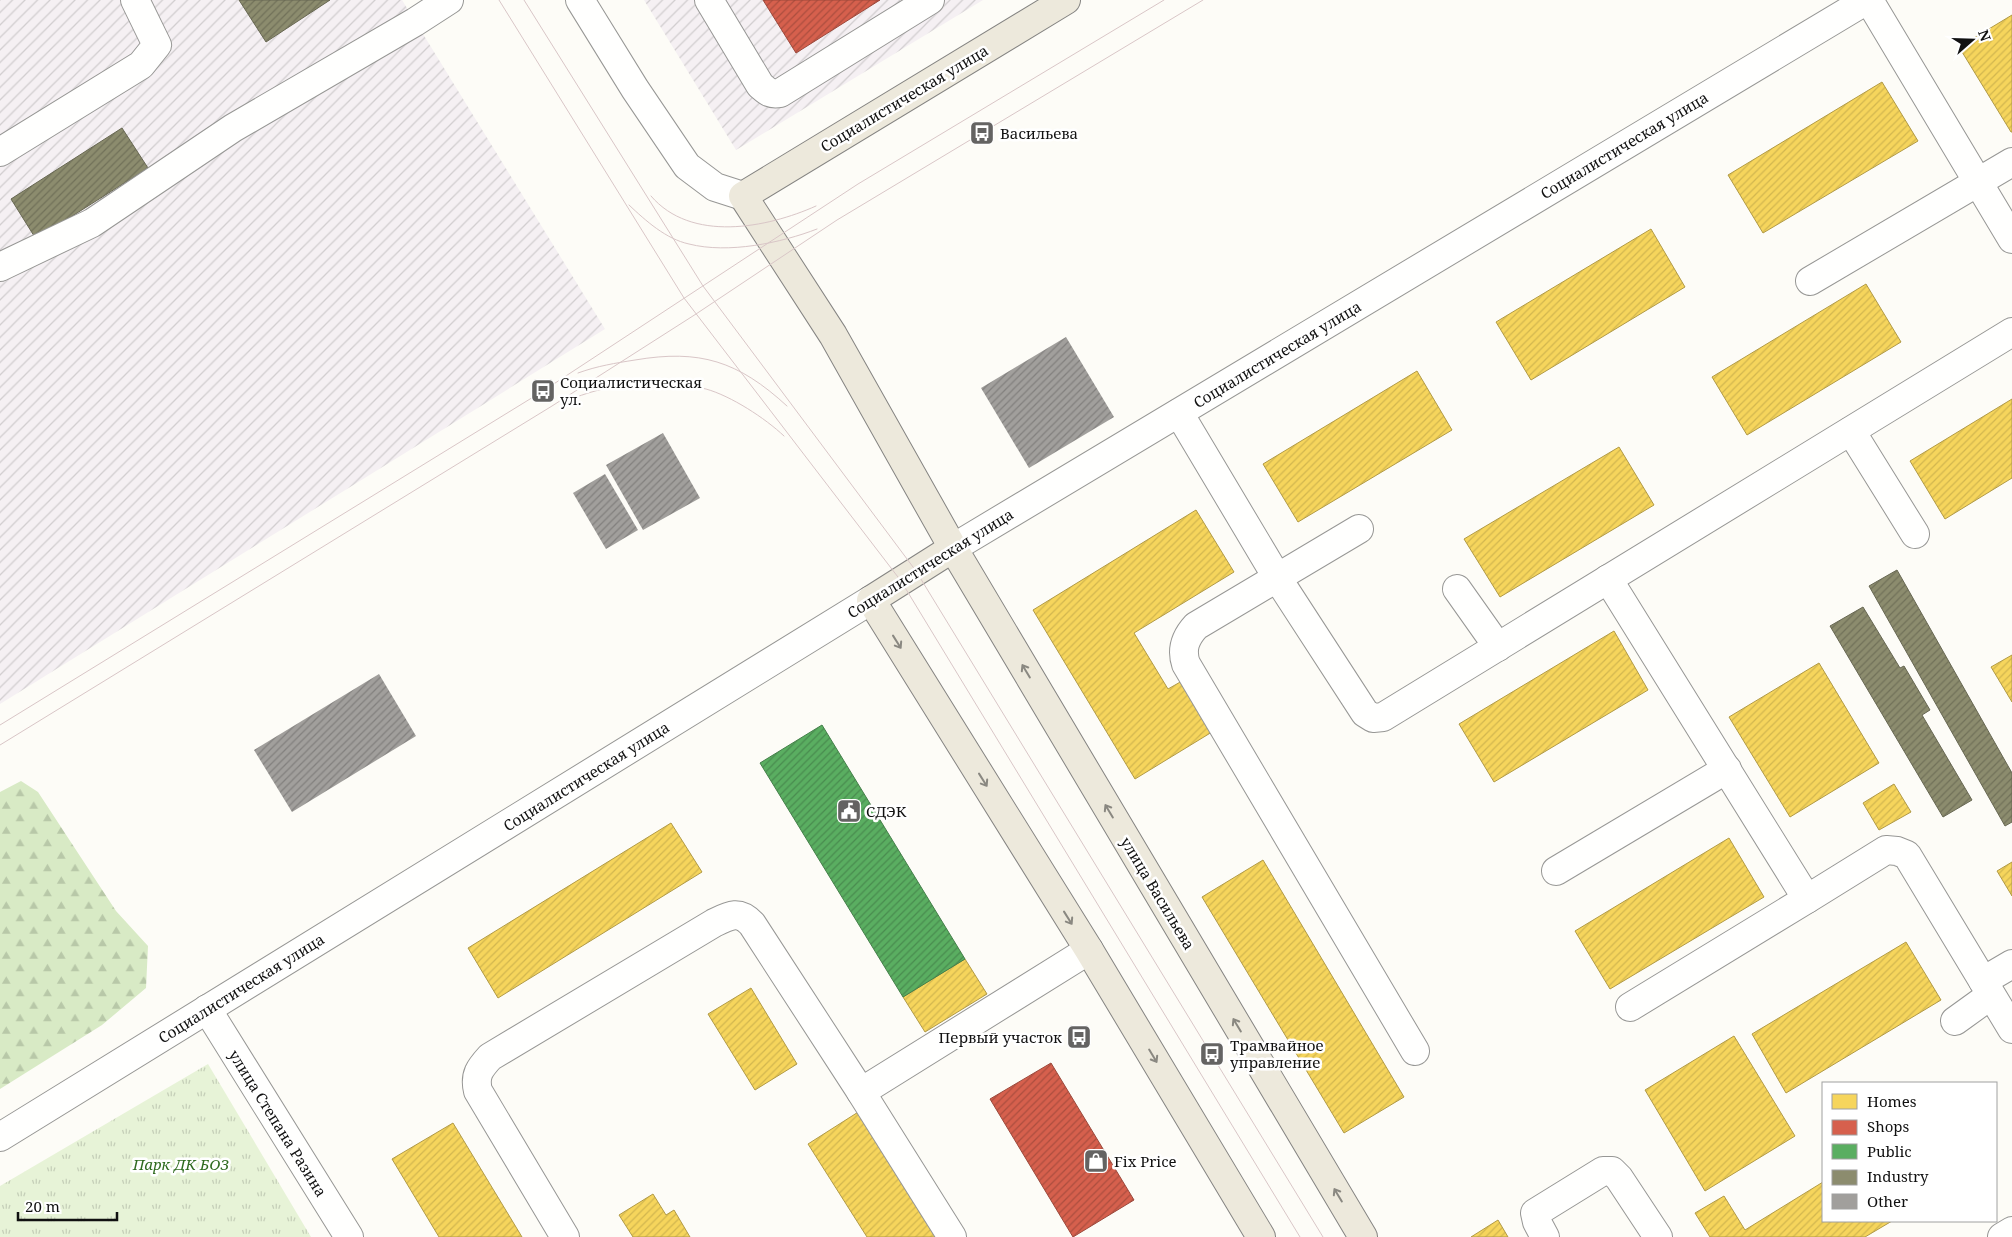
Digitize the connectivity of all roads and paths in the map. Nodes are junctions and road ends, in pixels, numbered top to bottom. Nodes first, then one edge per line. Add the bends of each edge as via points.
1 (135, 0) edge
2 (449, 0) edge
3 (580, 0) edge
4 (709, 0) edge
5 (930, 0) edge
6 (1066, 0) edge
7 (1868, 0) edge
8 (0, 152) edge
9 (2012, 162) edge
10 (1978, 182) junction
11 (742, 196) junction
12 (2012, 239) edge
13 (0, 267) edge
14 (1810, 281) dead end
15 (2012, 332) edge
16 (1179, 413) junction
17 (1851, 431) junction
18 (1359, 529) dead end
19 (1915, 534) dead end
20 (953, 548) junction
21 (1278, 579) junction
22 (1608, 579) junction
23 (1457, 589) dead end
24 (871, 600) junction
25 (1498, 647) junction
26 (1727, 769) junction
27 (1556, 871) dead end
28 (1807, 899) junction
29 (1088, 950) junction
30 (2012, 964) edge
31 (1987, 988) junction
32 (1630, 1007) dead end
33 (207, 1009) junction
34 (1955, 1021) dead end
35 (2012, 1029) edge
36 (1415, 1051) dead end
37 (862, 1092) junction
38 (0, 1137) edge
39 (2012, 1231) edge
40 (349, 1237) edge
41 (565, 1237) edge
42 (952, 1237) edge
43 (1261, 1237) edge
44 (1363, 1237) edge
45 (1546, 1237) edge
46 (1658, 1237) edge
47 (2002, 1237) edge

1 - 8 street via 156,45 141,65
2 - 13 street via 233,128 92,223
3 - 11 street via 687,166 715,187
4 - 5 street via 760,84 774,94
6 - 11 main road, Социалистическая улица
7 - 10 street
7 - 16 street, Социалистическая улица
9 - 10 street
10 - 12 street
10 - 14 street
11 - 20 main road, улица Васильева via 832,335
15 - 17 street
16 - 20 street, Социалистическая улица
16 - 21 street
17 - 19 street
17 - 22 street
18 - 21 street
20 - 24 main road, Социалистическая улица
44 -> 20 main road, улица Васильева
21 - 25 street via 1365,713 1372,718 1383,717
21 - 36 street via 1196,626 1189,634 1182,653
22 - 25 street
22 - 26 street
23 - 25 street
24 -> 29 main road
24 - 33 street, Социалистическая улица
26 - 27 street
26 - 28 street
28 - 31 street via 1886,850 1907,855
28 - 32 street
29 - 37 street
29 -> 43 main road
30 - 31 street
31 - 34 street
31 - 35 street
33 - 38 street, Социалистическая улица
33 - 40 street, улица Степана Разина
37 - 41 street via 752,924 736,914 725,917 490,1057 478,1072 478,1091
37 - 42 street
39 - 47 street
45 - 46 street via 1535,1213 1603,1171 1612,1171 1619,1178

